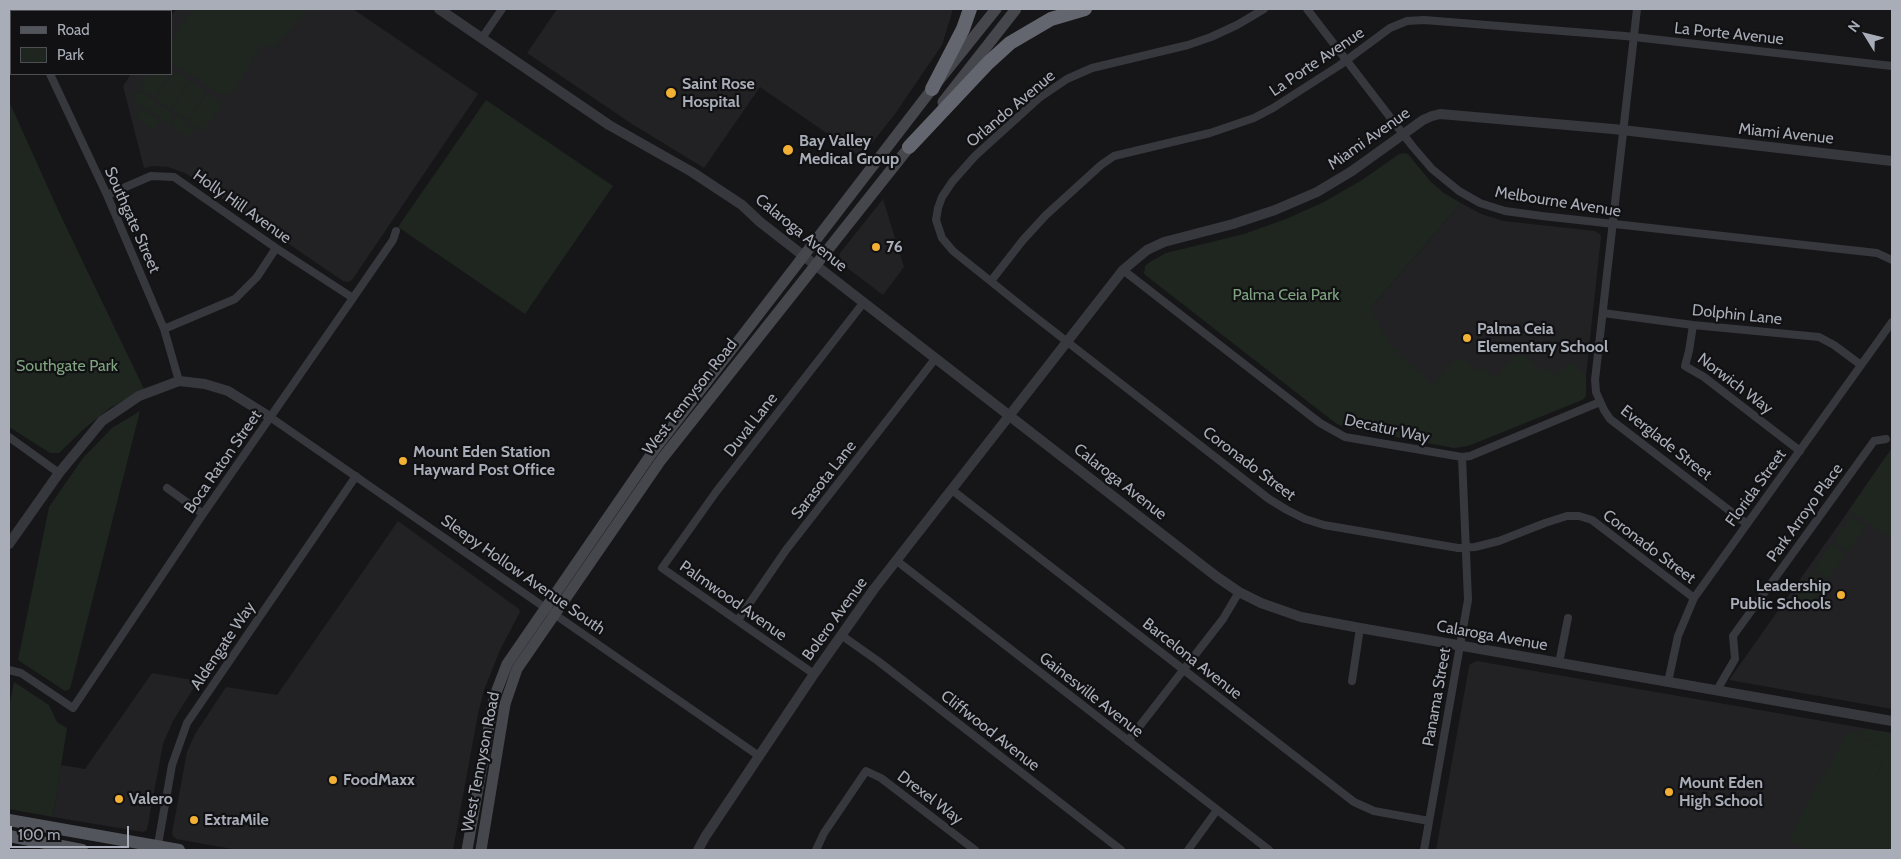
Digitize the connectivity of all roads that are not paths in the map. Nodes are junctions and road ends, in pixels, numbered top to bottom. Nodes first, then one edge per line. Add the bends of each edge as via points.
1 (440, 9) edge
2 (502, 9) edge
3 (970, 9) edge
4 (996, 9) edge
5 (1016, 9) edge
6 (1085, 9) edge
7 (1264, 9) edge
8 (1307, 9) edge
9 (1637, 9) edge
10 (1634, 37) junction
11 (482, 38) junction
12 (1347, 60) junction
13 (1892, 66) edge
14 (50, 75) edge
15 (932, 88) junction
16 (1622, 130) junction
17 (1404, 135) junction
18 (909, 147) junction
19 (1892, 161) edge
20 (107, 195) junction
21 (1612, 225) junction
22 (396, 231) dead end
23 (942, 238) joint
24 (276, 248) junction
25 (804, 256) junction
26 (1892, 260) edge
27 (816, 265) junction
28 (1123, 270) junction
29 (991, 281) junction
30 (354, 298) junction
31 (864, 302) junction
32 (1603, 313) junction
33 (1892, 322) edge
34 (1693, 325) junction
35 (164, 329) junction
36 (1068, 341) junction
37 (935, 359) junction
38 (1861, 365) junction
39 (179, 382) junction
40 (1600, 402) junction
41 (1009, 416) junction
42 (270, 417) junction
43 (9, 437) edge
44 (1886, 439) dead end
45 (1800, 451) junction
46 (1462, 457) junction
47 (59, 473) junction
48 (356, 476) junction
49 (167, 488) dead end
50 (952, 490) junction
51 (203, 514) junction
52 (1747, 524) junction
53 (9, 544) edge
54 (1466, 548) junction
55 (897, 561) junction
56 (662, 568) joint
57 (1239, 592) junction
58 (1694, 598) junction
59 (550, 611) junction
60 (1568, 618) dead end
61 (738, 620) junction
62 (1360, 628) junction
63 (842, 635) junction
64 (1460, 645) junction
65 (1559, 663) junction
66 (9, 670) edge
67 (1184, 670) junction
68 (814, 674) junction
69 (1352, 681) dead end
70 (1668, 682) junction
71 (1718, 690) junction
72 (1892, 721) edge
73 (1128, 741) junction
74 (759, 756) junction
75 (1217, 810) junction
76 (9, 820) edge
77 (1429, 821) junction
78 (9, 836) edge
79 (157, 848) edge
80 (82, 850) edge
81 (179, 850) edge
82 (467, 850) edge
83 (481, 850) edge
84 (698, 850) edge
85 (816, 850) edge
86 (975, 850) edge
87 (1121, 850) edge
88 (1188, 850) edge
89 (1269, 850) edge
90 (1424, 850) edge

1 - 11 street, Calaroga Avenue
2 - 11 street
3 - 15 highway
4 - 15 main road, West Tennyson Road
5 - 18 main road, West Tennyson Road
6 - 18 highway via 1051,19 1010,43
7 - 23 street, Orlando Avenue via 1211,37 1092,68 1046,93 975,156 952,182 938,208 936,220
8 - 12 street, Melbourne Avenue
9 - 10 street, Everglade Street
10 - 12 street, La Porte Avenue via 1407,21 1390,28
10 - 13 street, La Porte Avenue
10 - 16 street, Everglade Street
11 - 25 street, Calaroga Avenue via 616,129 718,188
12 - 17 street, Melbourne Avenue
12 - 29 street, La Porte Avenue via 1254,118 1210,133 1114,156 1046,215
14 - 20 street, Southgate Street
15 - 25 main road, West Tennyson Road
16 - 17 street, Miami Avenue via 1440,114 1423,120
16 - 19 street, Miami Avenue
16 - 21 street, Everglade Street
17 - 21 street, Melbourne Avenue via 1445,181 1480,203 1505,211
17 - 28 street, Miami Avenue via 1317,192 1276,210 1164,242 1147,250
18 - 27 main road, West Tennyson Road
20 - 24 street, Holly Hill Avenue via 151,176 174,178
20 - 35 street, Southgate Street
21 - 26 street, Melbourne Avenue via 1877,253
21 - 32 street, Everglade Street
22 - 30 street, Boca Raton Street
23 - 29 street, Coronado Street via 953,251
24 - 30 street, Holly Hill Avenue
24 - 35 street via 257,277 235,299
25 - 27 street, Calaroga Avenue
25 - 59 main road, West Tennyson Road via 652,453
27 - 31 street, Calaroga Avenue
27 - 59 main road, West Tennyson Road via 661,460
28 - 36 street, Miami Avenue
28 - 46 street, Decatur Way via 1332,431 1352,438
29 - 36 street, Coronado Street
30 - 42 street, Boca Raton Street
31 - 37 street, Calaroga Avenue
31 - 56 street, Duval Lane via 716,492
32 - 34 street, Dolphin Lane
32 - 40 street, Everglade Street via 1595,380
33 - 38 street, Florida Street
34 - 38 street, Dolphin Lane via 1819,337
34 - 45 street, Norwich Way via 1685,366
35 - 39 street, Southgate Street
36 - 41 street, Miami Avenue
36 - 54 street, Coronado Street via 1287,510 1324,525
37 - 41 street, Calaroga Avenue
37 - 61 street, Sarasota Lane via 786,550
38 - 45 street, Florida Street
39 - 42 street via 205,384 228,391
39 - 47 street via 139,396 102,420
40 - 46 street, Decatur Way
40 - 52 street, Everglade Street via 1610,419
41 - 50 street, Bolero Avenue
41 - 57 street, Calaroga Avenue
42 - 48 street, Sleepy Hollow Avenue South
42 - 51 street, Boca Raton Street
43 - 47 street
44 - 71 street, Park Arroyo Place via 1874,441 1733,636 1735,659
45 - 52 street, Florida Street
46 - 54 street, Panama Street
47 - 53 street
48 - 59 street, Sleepy Hollow Avenue South
48 - 79 street, Aldengate Way via 187,723 172,765
49 - 51 street
50 - 55 street, Bolero Avenue
50 - 67 street, Barcelona Avenue
51 - 66 street, Boca Raton Street via 73,708 21,673
52 - 58 street, Florida Street
54 - 58 street, Coronado Street via 1499,541 1567,516 1579,516 1592,520
54 - 64 street, Panama Street via 1468,600
55 - 63 street, Bolero Avenue
55 - 73 street, Gainesville Avenue
56 - 61 street, Palmwood Avenue
57 - 62 street, Calaroga Avenue via 1283,612
57 - 67 street
58 - 70 street, Florida Street via 1678,636
59 - 74 street, Sleepy Hollow Avenue South
59 - 82 main road, West Tennyson Road via 507,664 494,698
59 - 83 main road, West Tennyson Road via 517,670 505,704
60 - 65 street
61 - 68 street, Palmwood Avenue
62 - 64 street, Calaroga Avenue
62 - 69 street
63 - 68 street, Bolero Avenue
63 - 87 street, Cliffwood Avenue
64 - 65 street, Calaroga Avenue
64 - 77 street, Panama Street
65 - 70 street, Calaroga Avenue
67 - 73 street
67 - 77 street, Barcelona Avenue via 1354,802 1374,811
68 - 74 street, Bolero Avenue
70 - 71 street, Calaroga Avenue
71 - 72 street, Calaroga Avenue
73 - 75 street, Gainesville Avenue
74 - 84 street, Bolero Avenue
75 - 88 street
75 - 89 street, Gainesville Avenue
76 - 79 main road
77 - 90 street, Panama Street
78 - 80 main road
79 - 81 main road
85 - 86 street, Drexel Way via 866,771 880,778

